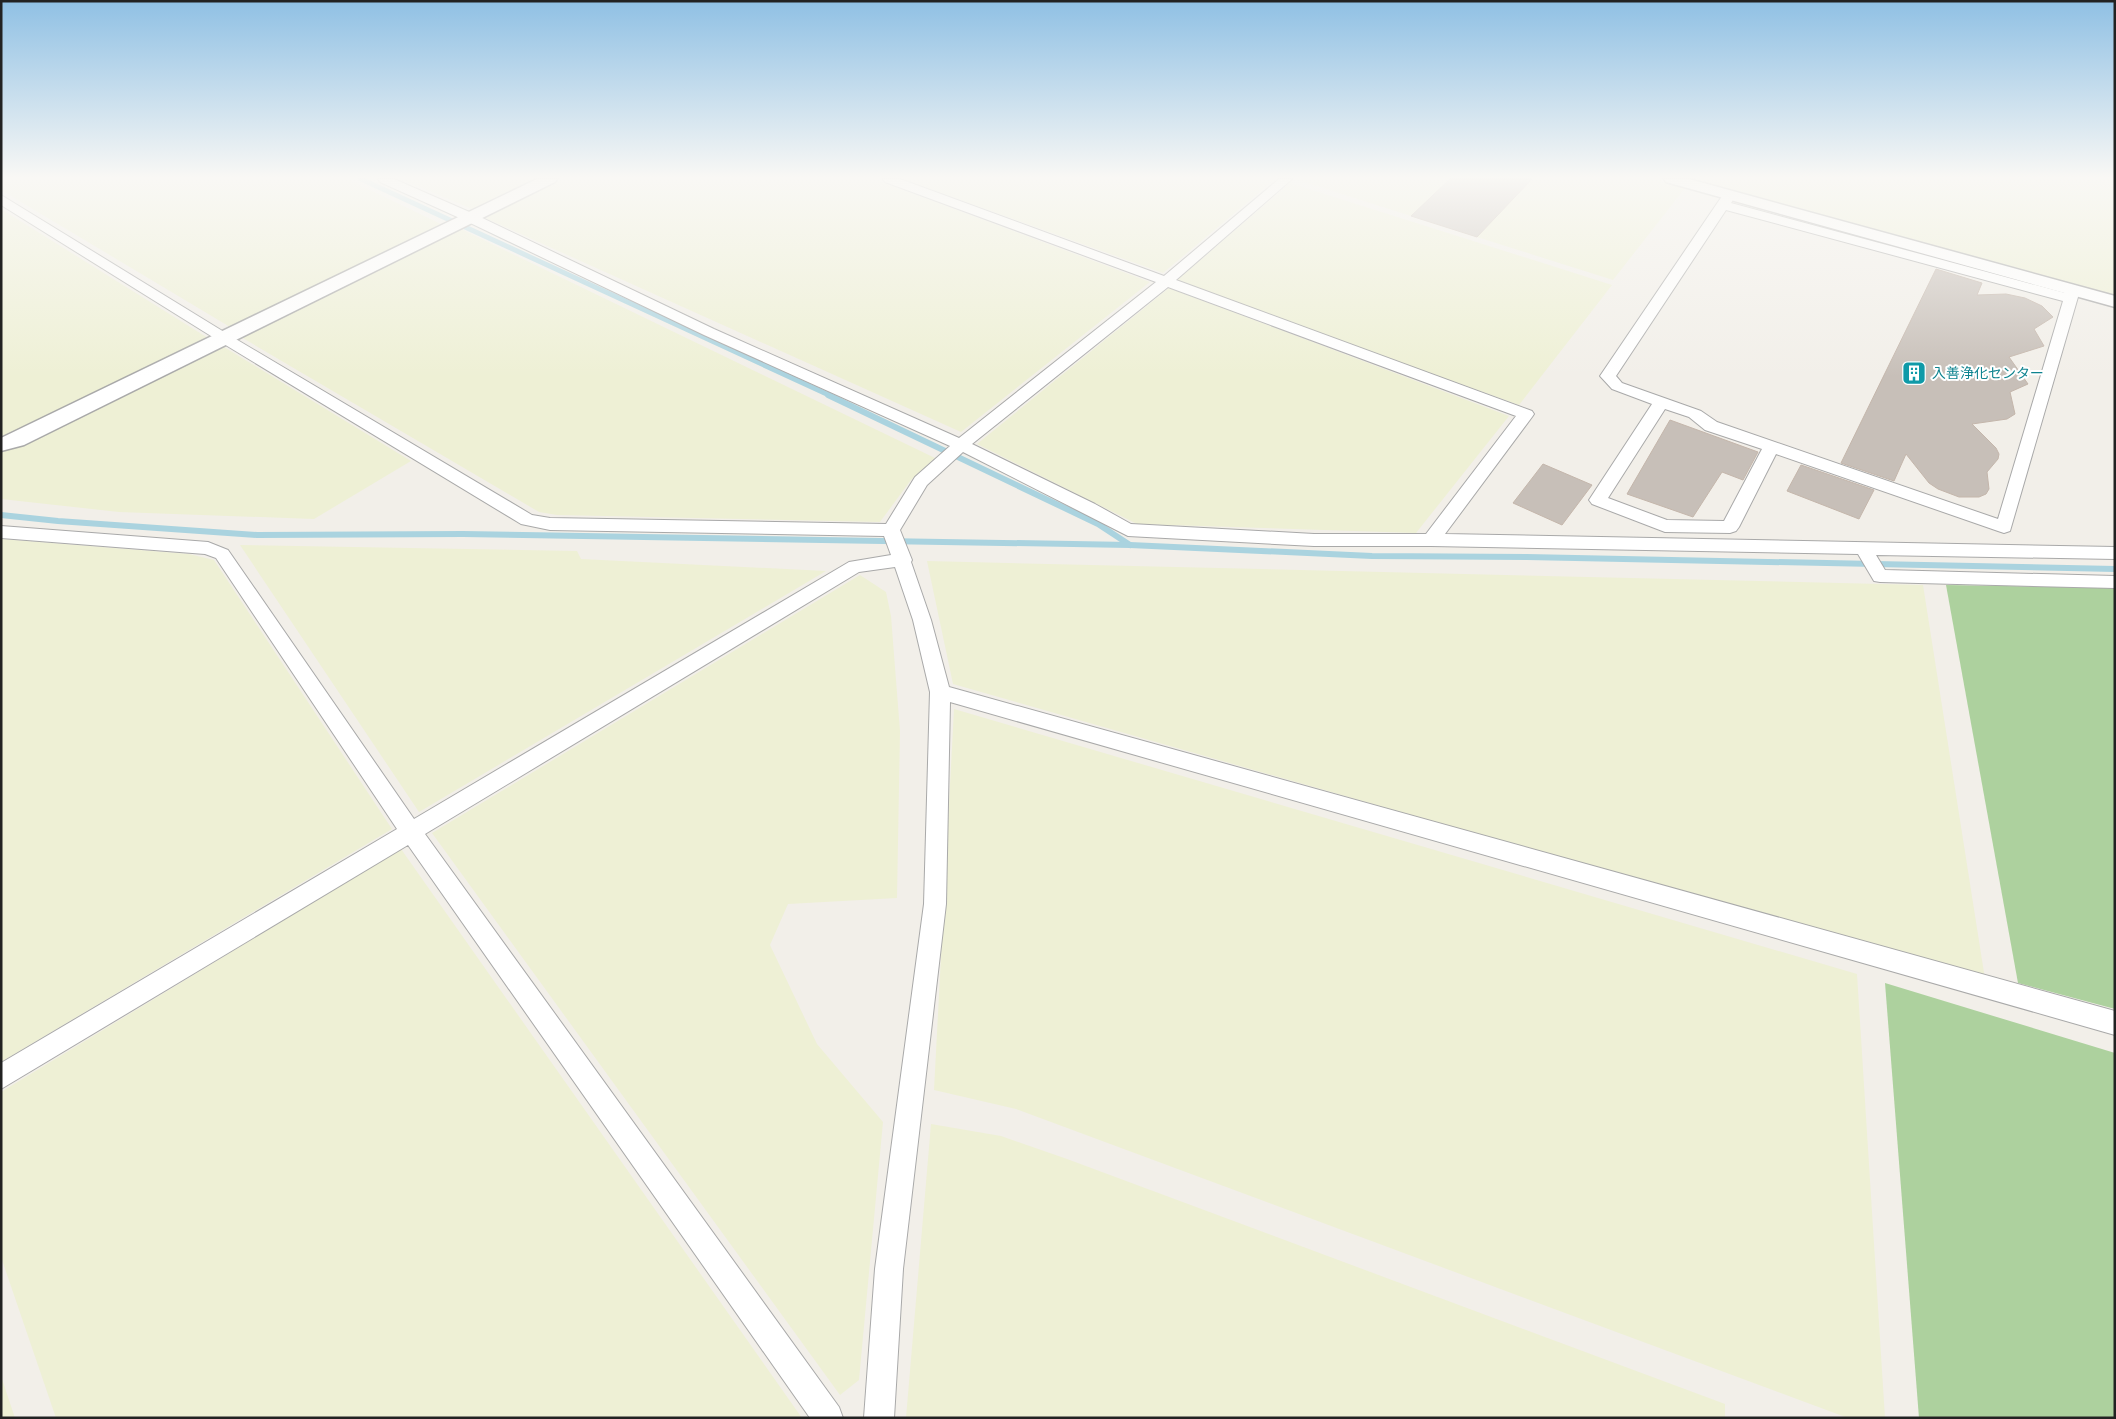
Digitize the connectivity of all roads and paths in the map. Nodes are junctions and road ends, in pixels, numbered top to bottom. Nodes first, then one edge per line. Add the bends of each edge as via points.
1 (75, 245) edge
2 (414, 245) edge
3 (527, 245) edge
4 (1071, 245) edge
5 (1207, 245) edge
6 (1696, 245) edge
7 (1891, 245) edge
8 (1166, 280) junction
9 (2072, 295) junction
10 (2115, 302) edge
11 (224, 338) junction
12 (1661, 402) junction
13 (1, 445) edge
14 (961, 445) junction
15 (1771, 447) junction
16 (891, 530) junction
17 (1, 532) edge
18 (1431, 540) junction
19 (1864, 549) junction
20 (2115, 553) edge
21 (903, 560) junction
22 (2115, 582) edge
23 (940, 692) junction
24 (410, 832) junction
25 (2115, 1023) edge
26 (1, 1078) edge
27 (828, 1418) edge
28 (880, 1418) edge

1 - 11 street
2 - 11 street
3 - 14 street via 709,332
4 - 8 street
5 - 8 street
6 - 12 street via 1608,376 1617,386
7 - 9 street
8 - 14 street
8 - 18 street via 1526,414
9 - 10 street
9 - 15 street via 2004,527
11 - 13 street
11 - 16 street via 527,520 550,524
12 - 15 street via 1695,414 1711,426
12 - 15 street via 1598,500 1665,526 1730,527
14 - 16 street via 921,481
14 - 18 street via 1128,530 1314,540
16 - 21 street
17 - 24 street via 208,548 222,554
18 - 19 street
19 - 20 street
19 - 22 street via 1880,576
21 - 23 street
21 - 24 street via 855,566
23 - 25 street
23 - 28 street via 935,904 889,1269
24 - 26 street
24 - 27 street

